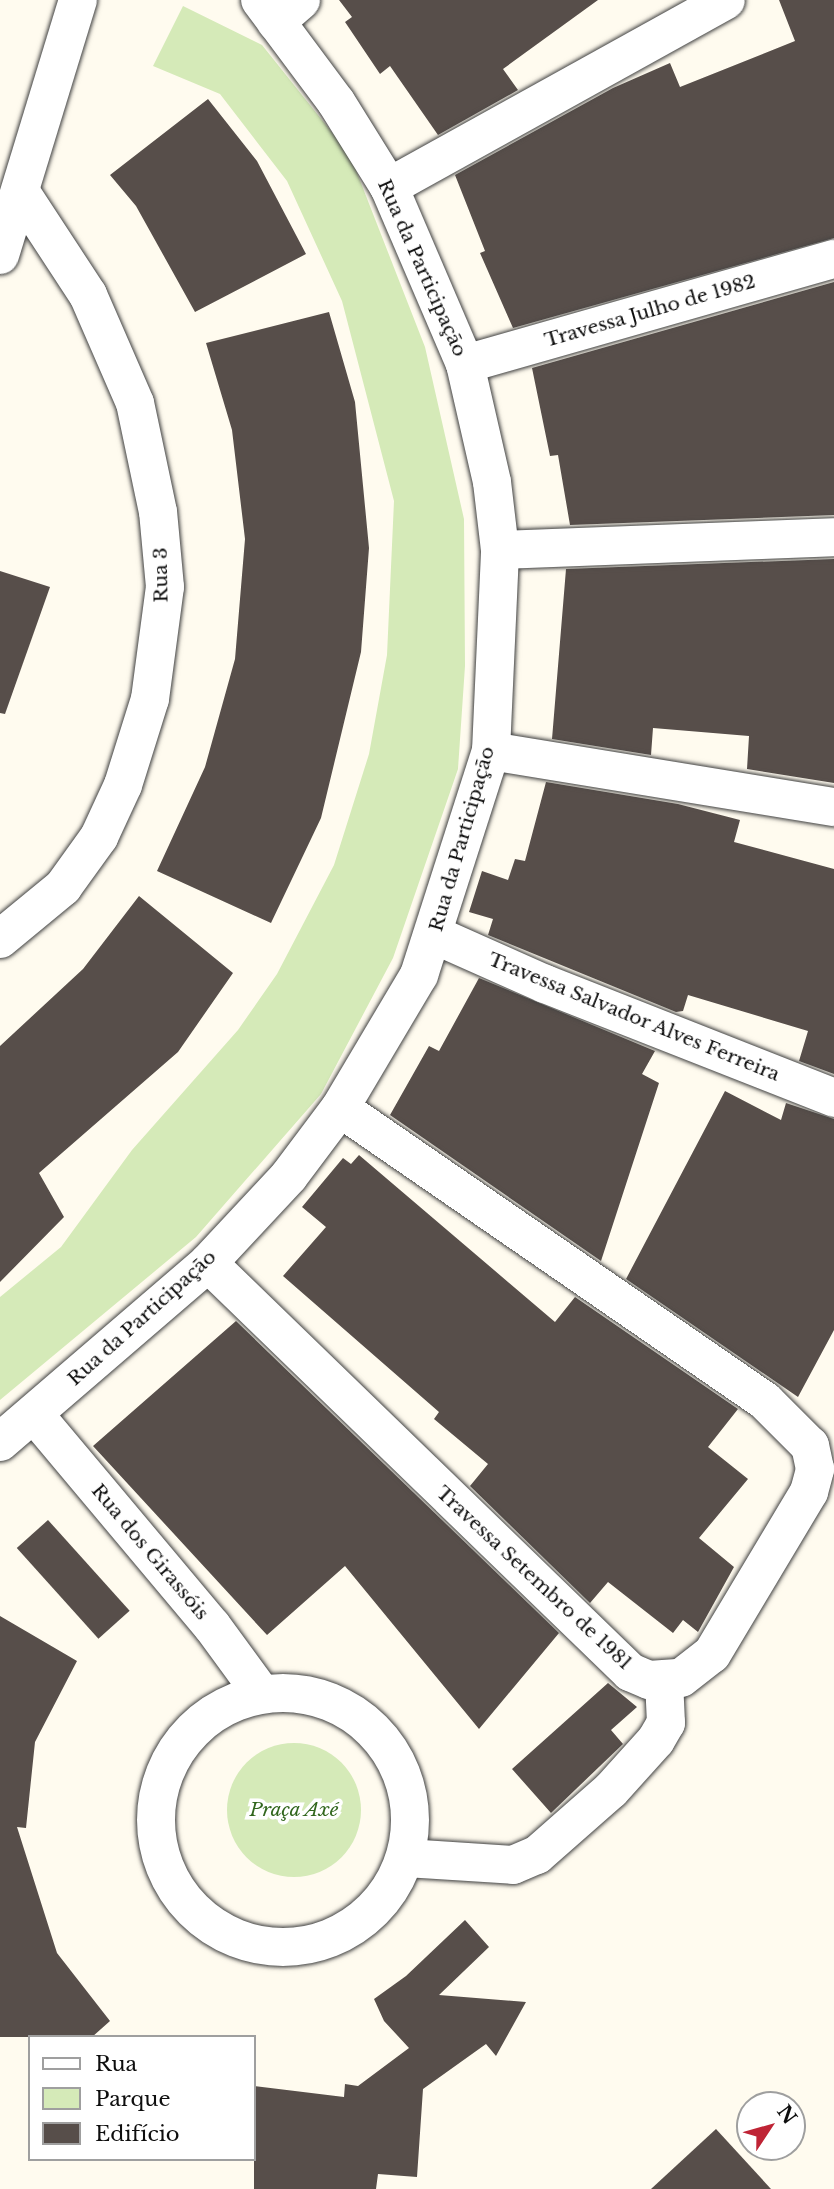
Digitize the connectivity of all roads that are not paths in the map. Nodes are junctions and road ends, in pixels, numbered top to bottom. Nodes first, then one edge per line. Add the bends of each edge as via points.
1 (78, 0) edge
2 (726, 0) edge
3 (279, 7) edge
4 (389, 187) junction
5 (20, 191) junction
6 (0, 255) edge
7 (834, 259) edge
8 (465, 363) junction
9 (834, 537) edge
10 (500, 550) junction
11 (491, 751) junction
12 (834, 807) edge
13 (435, 935) junction
14 (0, 939) edge
15 (834, 1098) edge
16 (340, 1108) junction
17 (208, 1263) junction
18 (34, 1415) junction
19 (822, 1435) edge
20 (0, 1442) edge
21 (664, 1681) junction
22 (261, 1693) junction
23 (405, 1858) junction

1 - 5 street
2 - 4 street
3 - 4 street, Rua da Participação
4 - 8 street, Rua da Participação
5 - 6 street
5 - 14 street, Rua 3 via 88,295 135,403 158,512 165,587 150,699 114,806 99,837 63,887
7 - 8 street, Travessa Julho de 1982
8 - 10 street, Rua da Participação via 492,482
9 - 10 street
10 - 11 street, Rua da Participação
11 - 12 street
11 - 13 street, Rua da Participação
13 - 15 street, Travessa Salvador Alves Ferreira via 545,984
13 - 16 street, Rua da Participação via 419,975
16 - 17 street, Rua da Participação via 289,1176
16 - 19 street via 754,1394
17 - 18 street, Rua da Participação
17 - 21 street, Travessa Setembro de 1981 via 606,1651 631,1672
18 - 20 street, Rua da Participação
18 - 22 street, Rua dos Girassóis via 212,1626
19 - 21 street via 809,1492 712,1654 701,1667
21 - 23 street via 666,1723 656,1740 611,1790 537,1855 513,1865
22 - 23 street via 315,1697 345,1708 379,1735 402,1772 411,1814
22 - 23 street via 222,1706 189,1732 166,1766 155,1807 157,1835 174,1887 202,1919 238,1940 279,1948 320,1943 358,1924 387,1895

